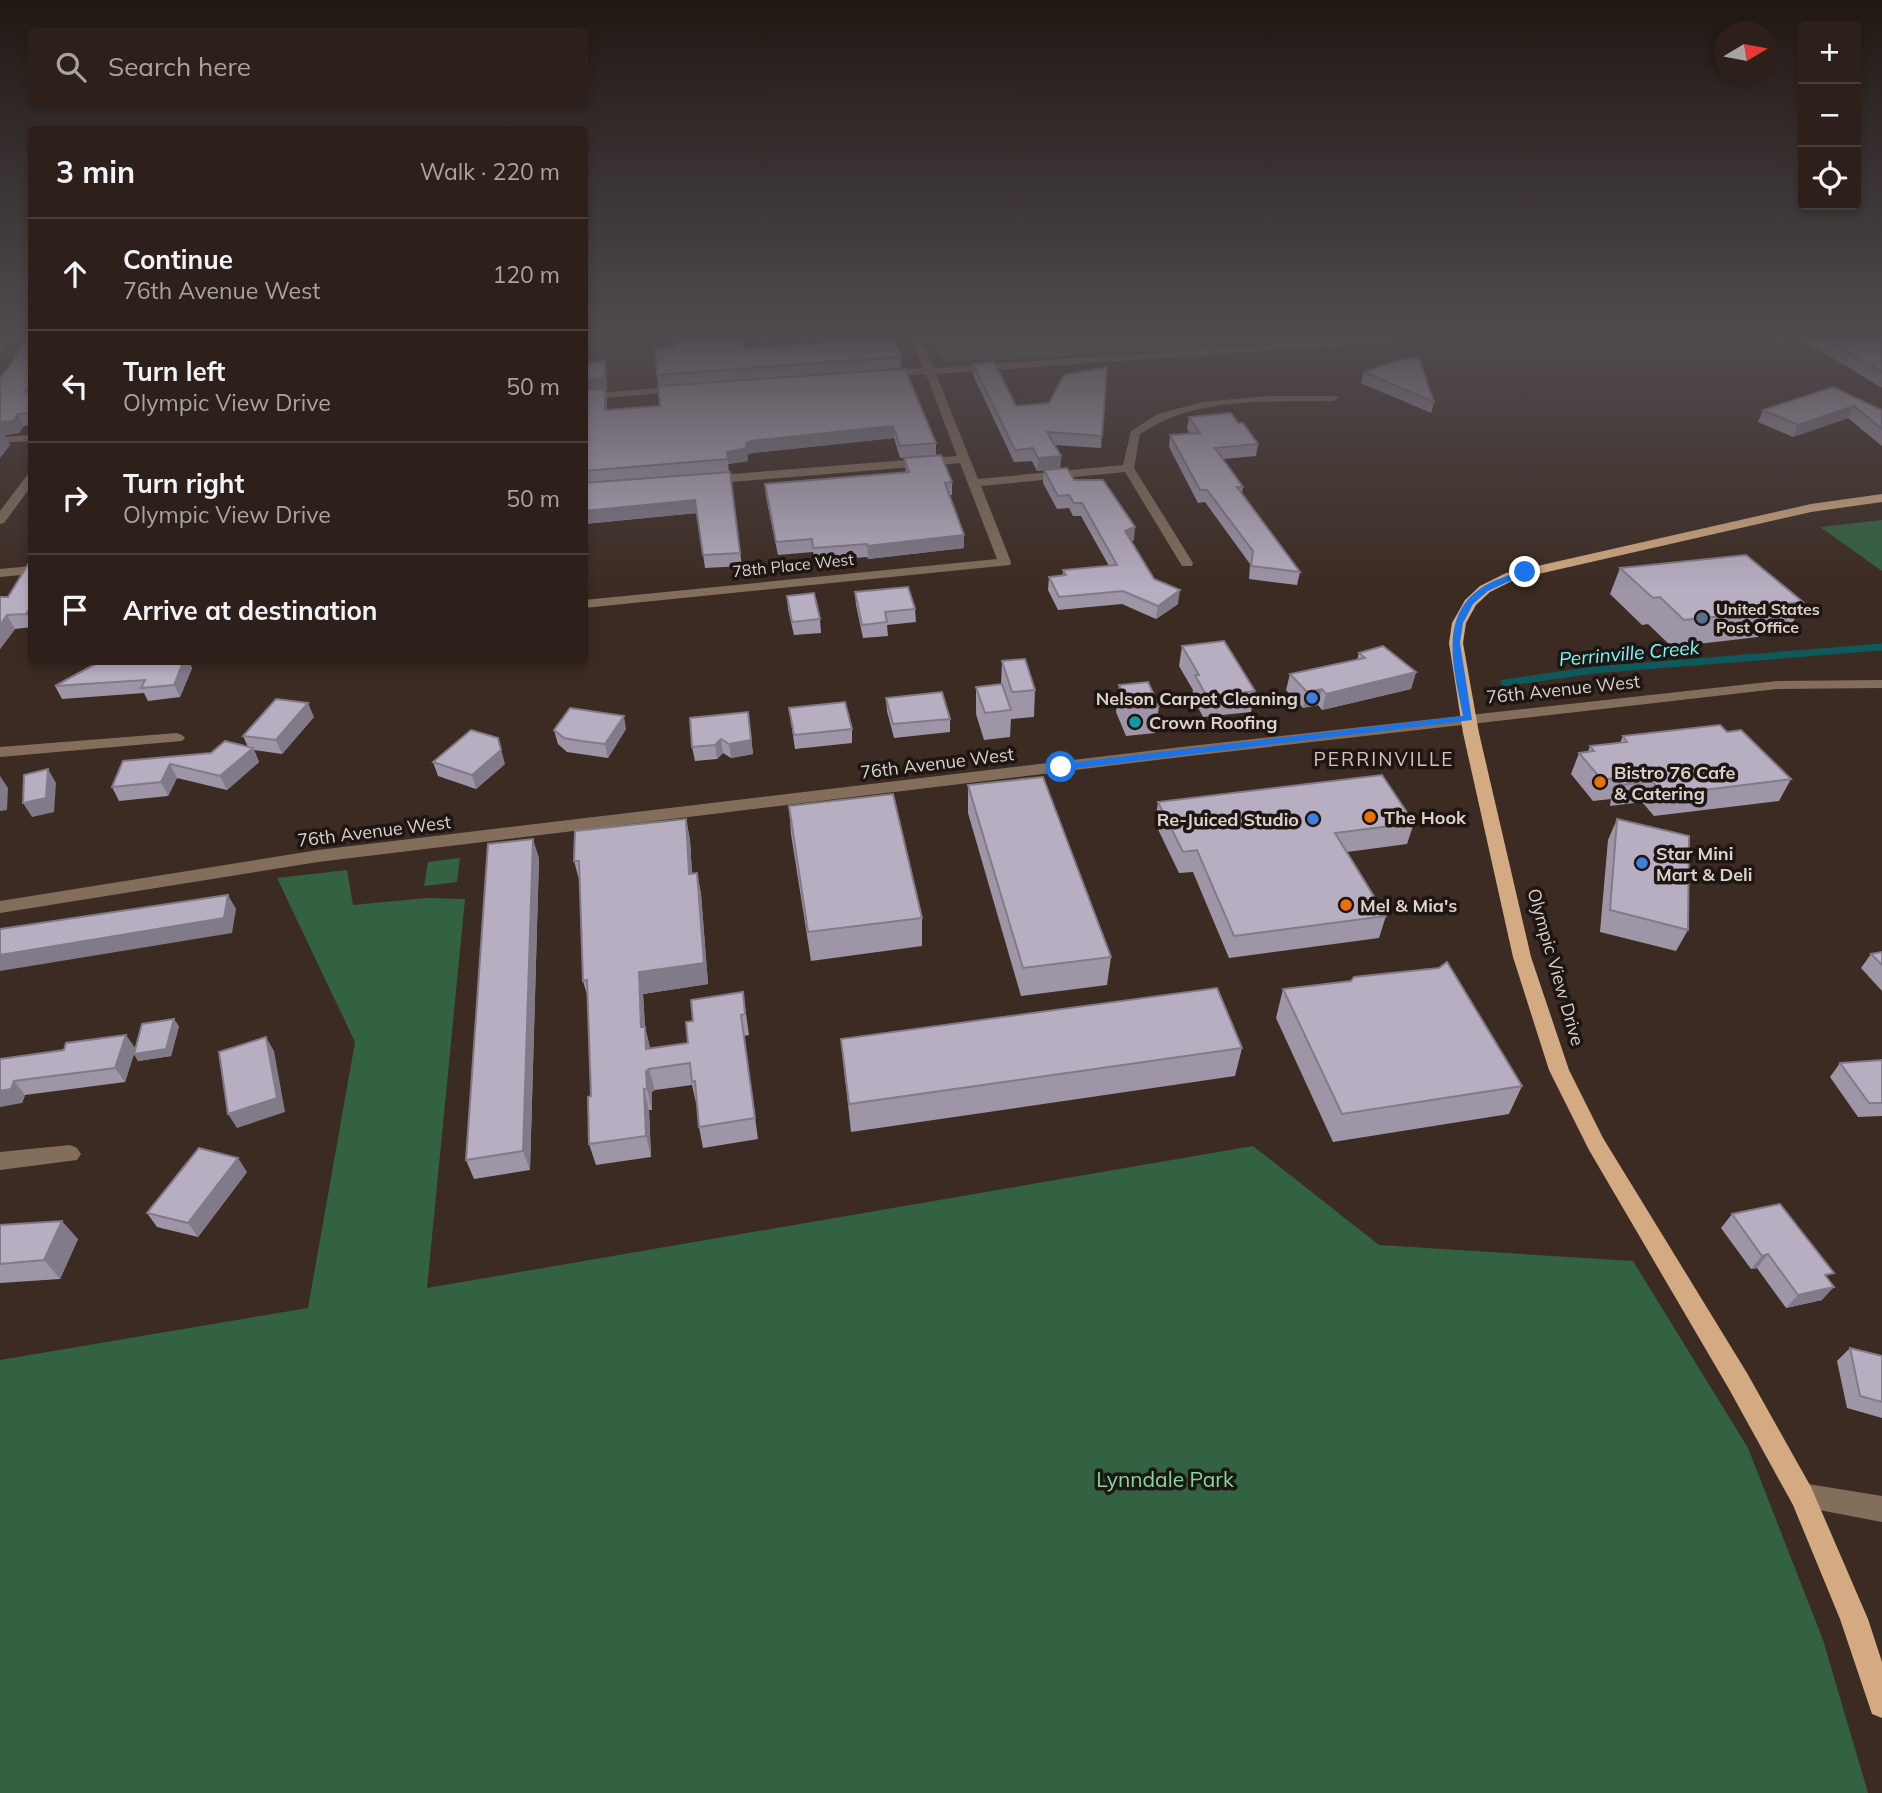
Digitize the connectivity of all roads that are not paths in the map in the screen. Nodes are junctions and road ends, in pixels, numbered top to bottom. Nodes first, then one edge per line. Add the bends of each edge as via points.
1 (950, 423) edge
2 (1150, 423) edge
3 (28, 438) edge
4 (0, 440) edge
5 (965, 459) junction
6 (1128, 468) junction
7 (28, 481) edge
8 (693, 481) edge
9 (974, 483) junction
10 (1882, 498) edge
11 (0, 520) edge
12 (1187, 563) dead end
13 (28, 570) edge
14 (0, 573) edge
15 (588, 604) edge
16 (1882, 684) edge
17 (1468, 718) junction
18 (177, 738) dead end
19 (0, 752) edge
20 (0, 907) edge
21 (70, 1154) dead end
22 (0, 1161) edge
23 (1802, 1496) junction
24 (1882, 1509) edge
25 (1882, 1704) edge

1 - 5 street
2 - 6 street via 1135,433
3 - 4 street
5 - 8 street
5 - 9 street
6 - 9 street
6 - 12 street
7 - 11 street
9 - 15 street, 78th Place West via 1005,562
10 - 17 main road, Olympic View Drive via 1811,508 1556,564 1493,584 1470,603 1457,631 1458,667
13 - 14 street
16 - 17 street, 76th Avenue West via 1777,685
17 - 20 street, 76th Avenue West via 318,856
17 - 23 main road, Olympic View Drive via 1522,957 1559,1070 1596,1144
18 - 19 street
21 - 22 street
23 - 24 street
23 - 25 main road, Olympic View Drive via 1854,1619

